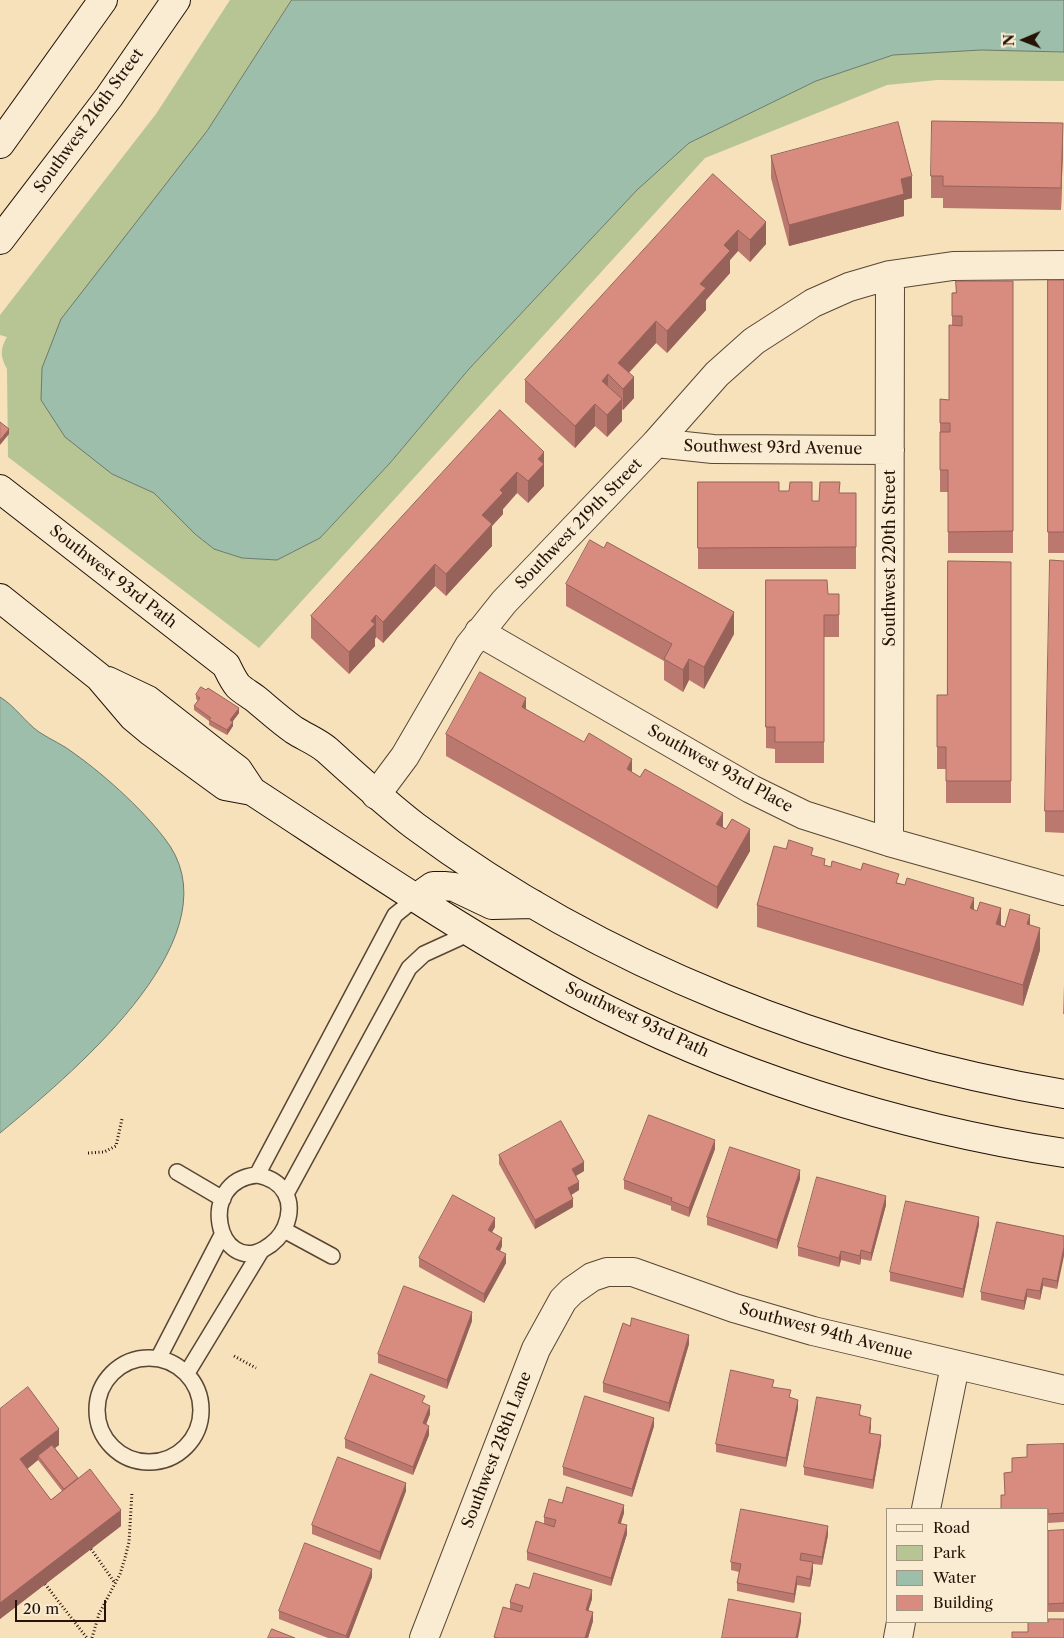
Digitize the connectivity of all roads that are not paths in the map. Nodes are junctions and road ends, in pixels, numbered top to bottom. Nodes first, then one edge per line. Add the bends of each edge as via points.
1 (103, 0) edge
2 (176, 0) edge
3 (0, 144) edge
4 (0, 240) edge
5 (1064, 265) edge
6 (890, 275) junction
7 (656, 443) junction
8 (890, 450) junction
9 (0, 490) edge
10 (0, 598) edge
11 (479, 632) junction
12 (376, 795) junction
13 (889, 842) junction
14 (1064, 891) edge
15 (416, 898) junction
16 (533, 904) junction
17 (470, 933) junction
18 (1064, 1094) edge
19 (1064, 1152) edge
20 (177, 1172) dead end
21 (257, 1175) junction
22 (286, 1194) junction
23 (223, 1199) junction
24 (284, 1230) junction
25 (222, 1235) junction
26 (261, 1251) junction
27 (332, 1256) dead end
28 (592, 1277) joint
29 (159, 1358) junction
30 (955, 1366) junction
31 (187, 1373) junction
32 (1064, 1390) edge
33 (926, 1508) edge
34 (901, 1623) edge
35 (424, 1638) edge
36 (898, 1638) edge

1 - 3 street
2 - 4 street, Southwest 216th Street via 109,97
5 - 6 street, Southwest 219th Street via 953,266
6 - 7 street, Southwest 219th Street via 828,296 784,319 717,374
6 - 8 street, Southwest 220th Street
7 - 8 street, Southwest 93rd Avenue via 713,449
7 - 11 street, Southwest 219th Street
8 - 13 street, Southwest 220th Street
9 - 12 street, Southwest 93rd Path via 226,665 249,671 281,695 309,719 325,748
10 - 15 street, Southwest 93rd Path via 100,676 132,717 225,786 252,791
11 - 12 street, Southwest 219th Street via 405,756
11 - 13 street, Southwest 93rd Place via 751,789 804,815
12 - 16 street, Southwest 93rd Path via 460,858
13 - 14 street, Southwest 93rd Place
15 - 16 street via 433,886 444,886 454,887 492,905
15 - 17 street, Southwest 93rd Path
15 - 21 lane via 396,915
16 - 18 street, Southwest 93rd Path via 706,990 808,1029 915,1062
17 - 19 street, Southwest 93rd Path via 579,995 749,1070 942,1129
17 - 22 lane via 424,954 408,968
20 - 23 lane
21 - 22 lane via 273,1179
21 - 23 lane via 234,1182
22 - 24 lane via 288,1220
23 - 25 lane via 219,1217
24 - 26 lane
24 - 27 lane
25 - 26 lane via 236,1249
25 - 29 lane
26 - 31 lane
28 - 30 street, Southwest 94th Avenue via 607,1272 633,1272 734,1308
28 - 35 street, Southwest 218th Lane via 563,1300 536,1350
29 - 31 lane via 174,1363
29 - 31 lane via 141,1357 124,1363 110,1373 100,1388 96,1405 97,1423 116,1452 132,1460 150,1462 167,1459 183,1450 200,1421 201,1404 197,1388
30 - 32 street, Southwest 94th Avenue
30 - 33 street
34 - 36 street

